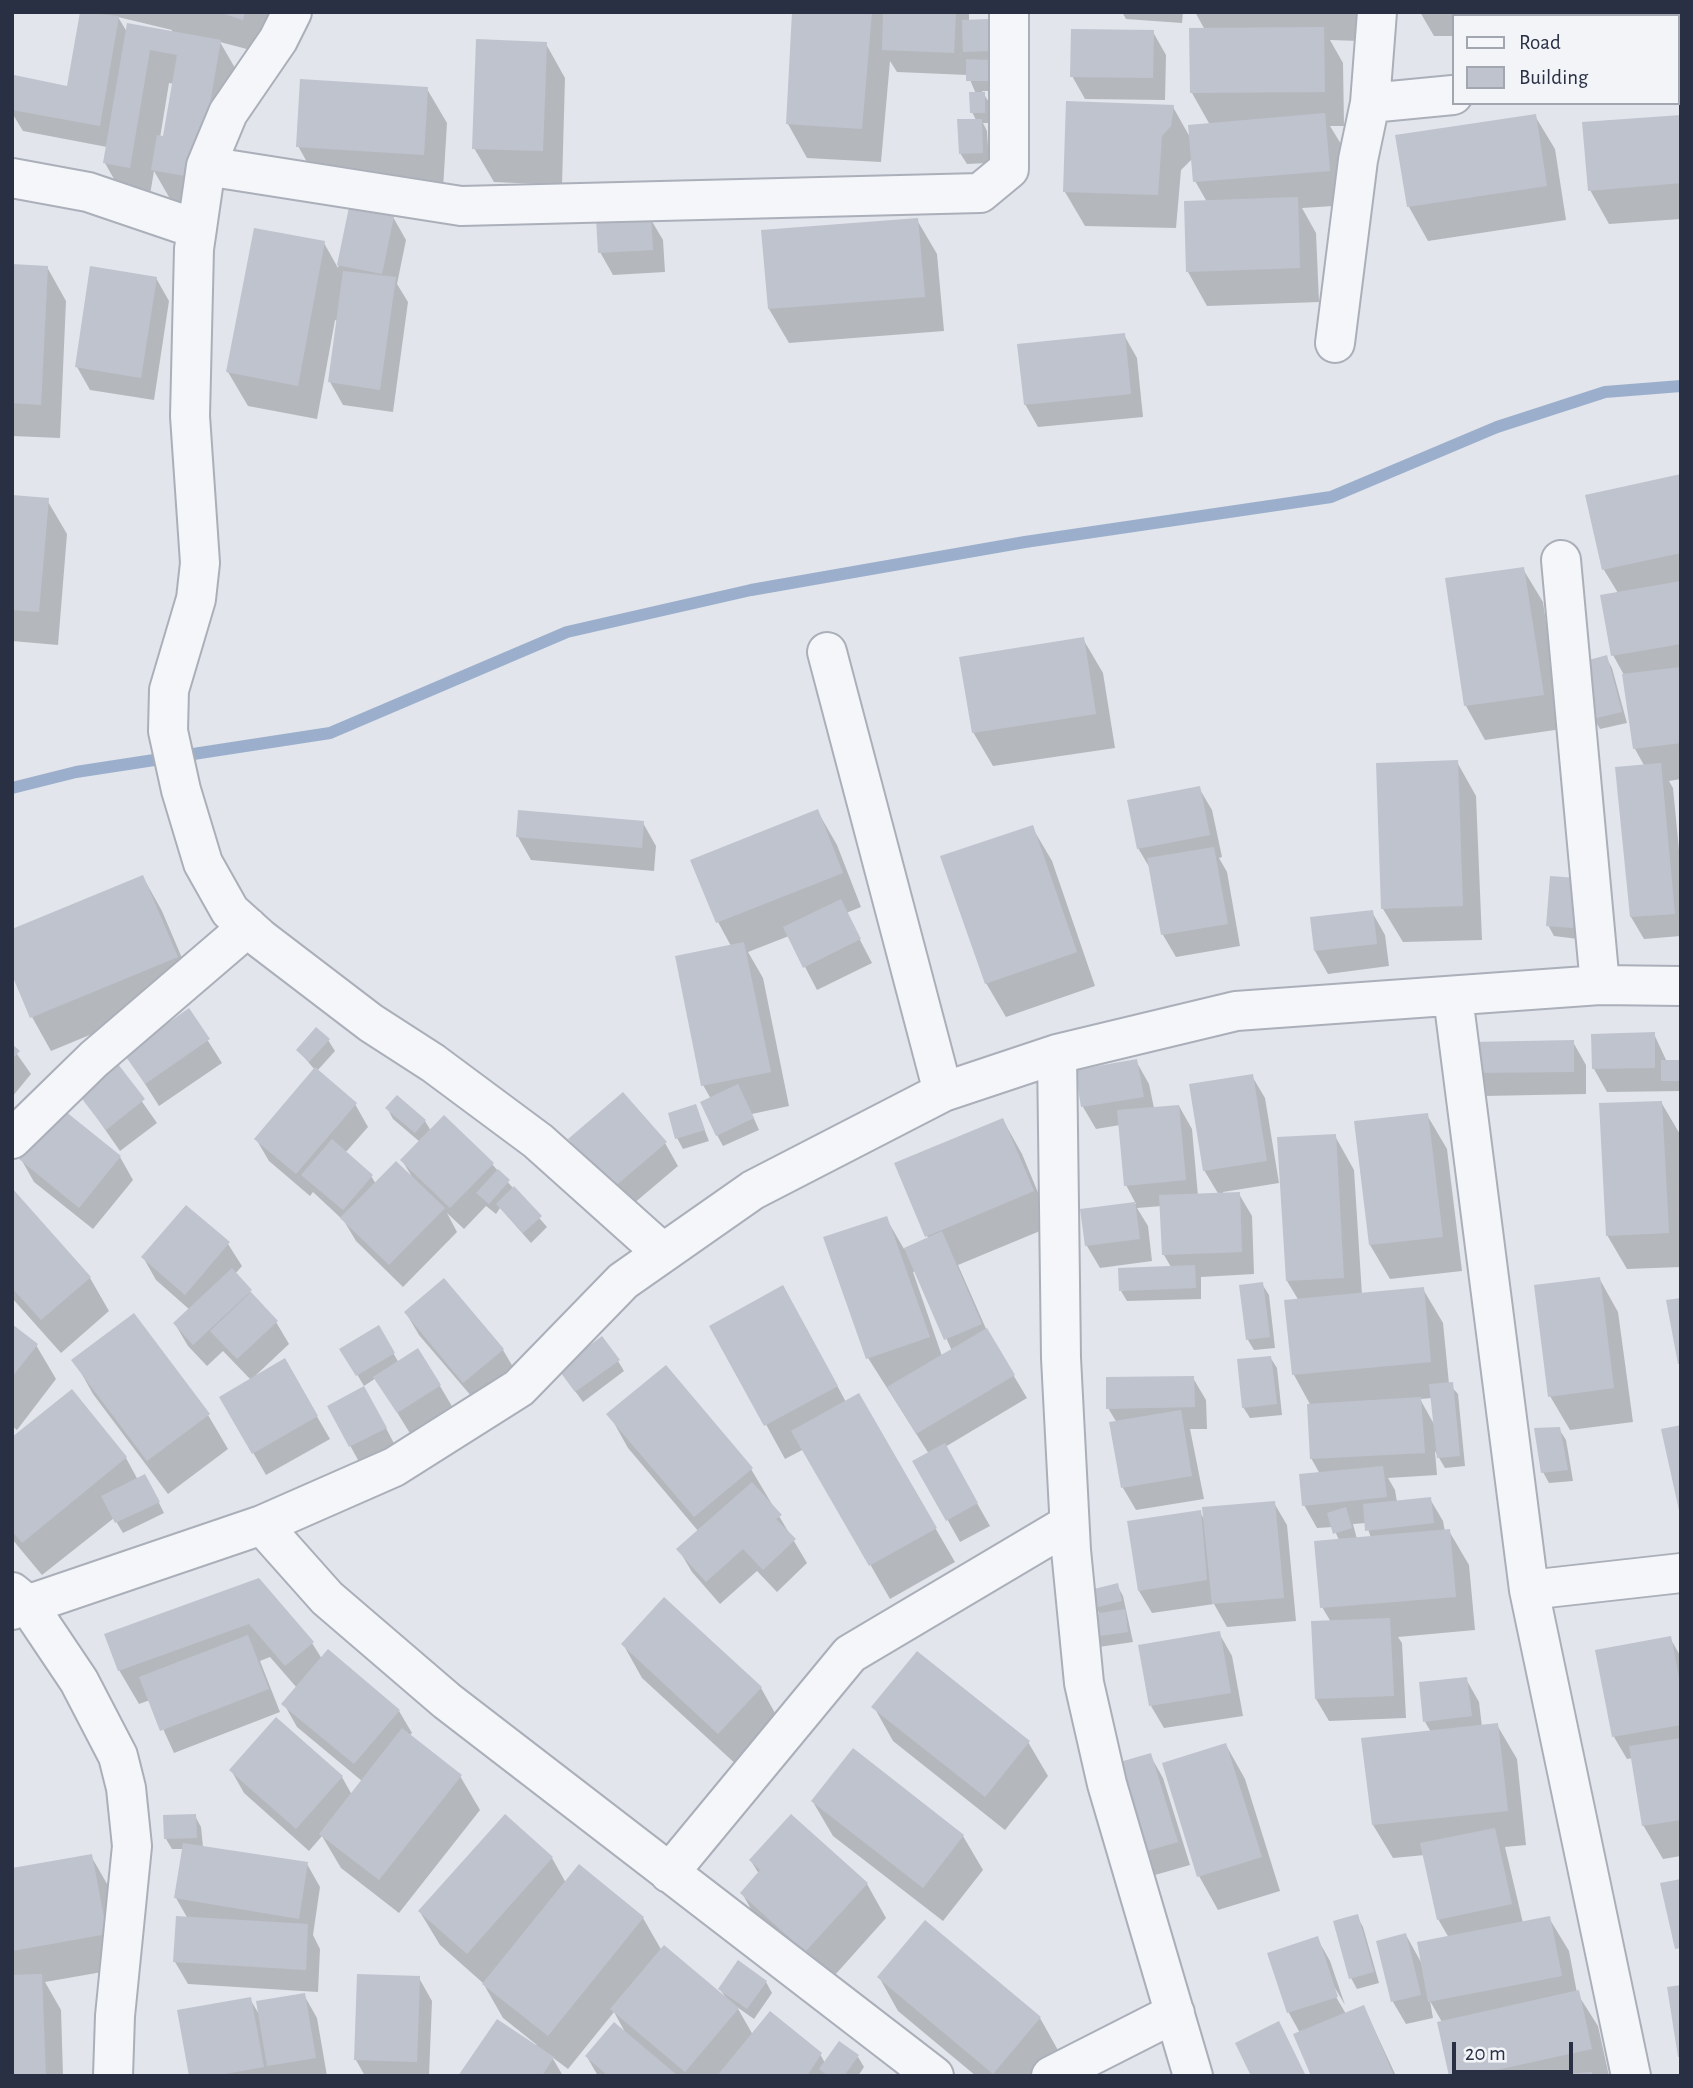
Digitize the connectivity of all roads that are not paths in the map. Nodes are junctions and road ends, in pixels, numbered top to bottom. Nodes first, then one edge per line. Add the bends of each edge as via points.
1 (292, 12) edge
2 (1009, 12) edge
3 (1377, 12) edge
4 (1452, 96) edge
5 (1370, 103) junction
6 (206, 166) junction
7 (12, 178) edge
8 (197, 229) junction
9 (1335, 343) dead end
10 (1561, 560) dead end
11 (827, 652) dead end
12 (248, 927) junction
13 (1600, 985) junction
14 (1681, 986) edge
15 (1453, 997) junction
16 (1057, 1054) junction
17 (943, 1092) junction
18 (12, 1139) edge
19 (663, 1253) junction
20 (1069, 1524) junction
21 (262, 1525) junction
22 (1681, 1573) edge
23 (1529, 1590) junction
24 (18, 1602) edge
25 (669, 1873) junction
26 (1175, 2013) junction
27 (113, 2076) edge
28 (934, 2076) edge
29 (1051, 2076) edge
30 (1193, 2076) edge
31 (1631, 2076) edge

1 - 6 street via 228,113
2 - 6 street via 1009,169 980,193 461,206
3 - 5 street
4 - 5 street
5 - 9 street via 1358,160
6 - 8 street
7 - 8 street via 88,192
8 - 12 street via 190,416 200,563 196,599 169,690 168,731 202,863 230,911
10 - 13 street
11 - 17 street
12 - 18 street via 94,1059
12 - 19 street via 371,1023 538,1141
13 - 14 street
13 - 15 street
15 - 16 street via 1236,1011
15 - 23 street
16 - 17 street
16 - 20 street via 1061,1358
17 - 19 street via 753,1189
19 - 21 street via 623,1281 519,1388 394,1467
20 - 25 street via 850,1654
20 - 26 street via 1084,1683 1107,1784
21 - 24 street
21 - 25 street via 327,1598 447,1701
22 - 23 street
23 - 31 street
24 - 27 street via 104,1725 127,1788 132,1846
25 - 28 street
26 - 29 street
26 - 30 street

